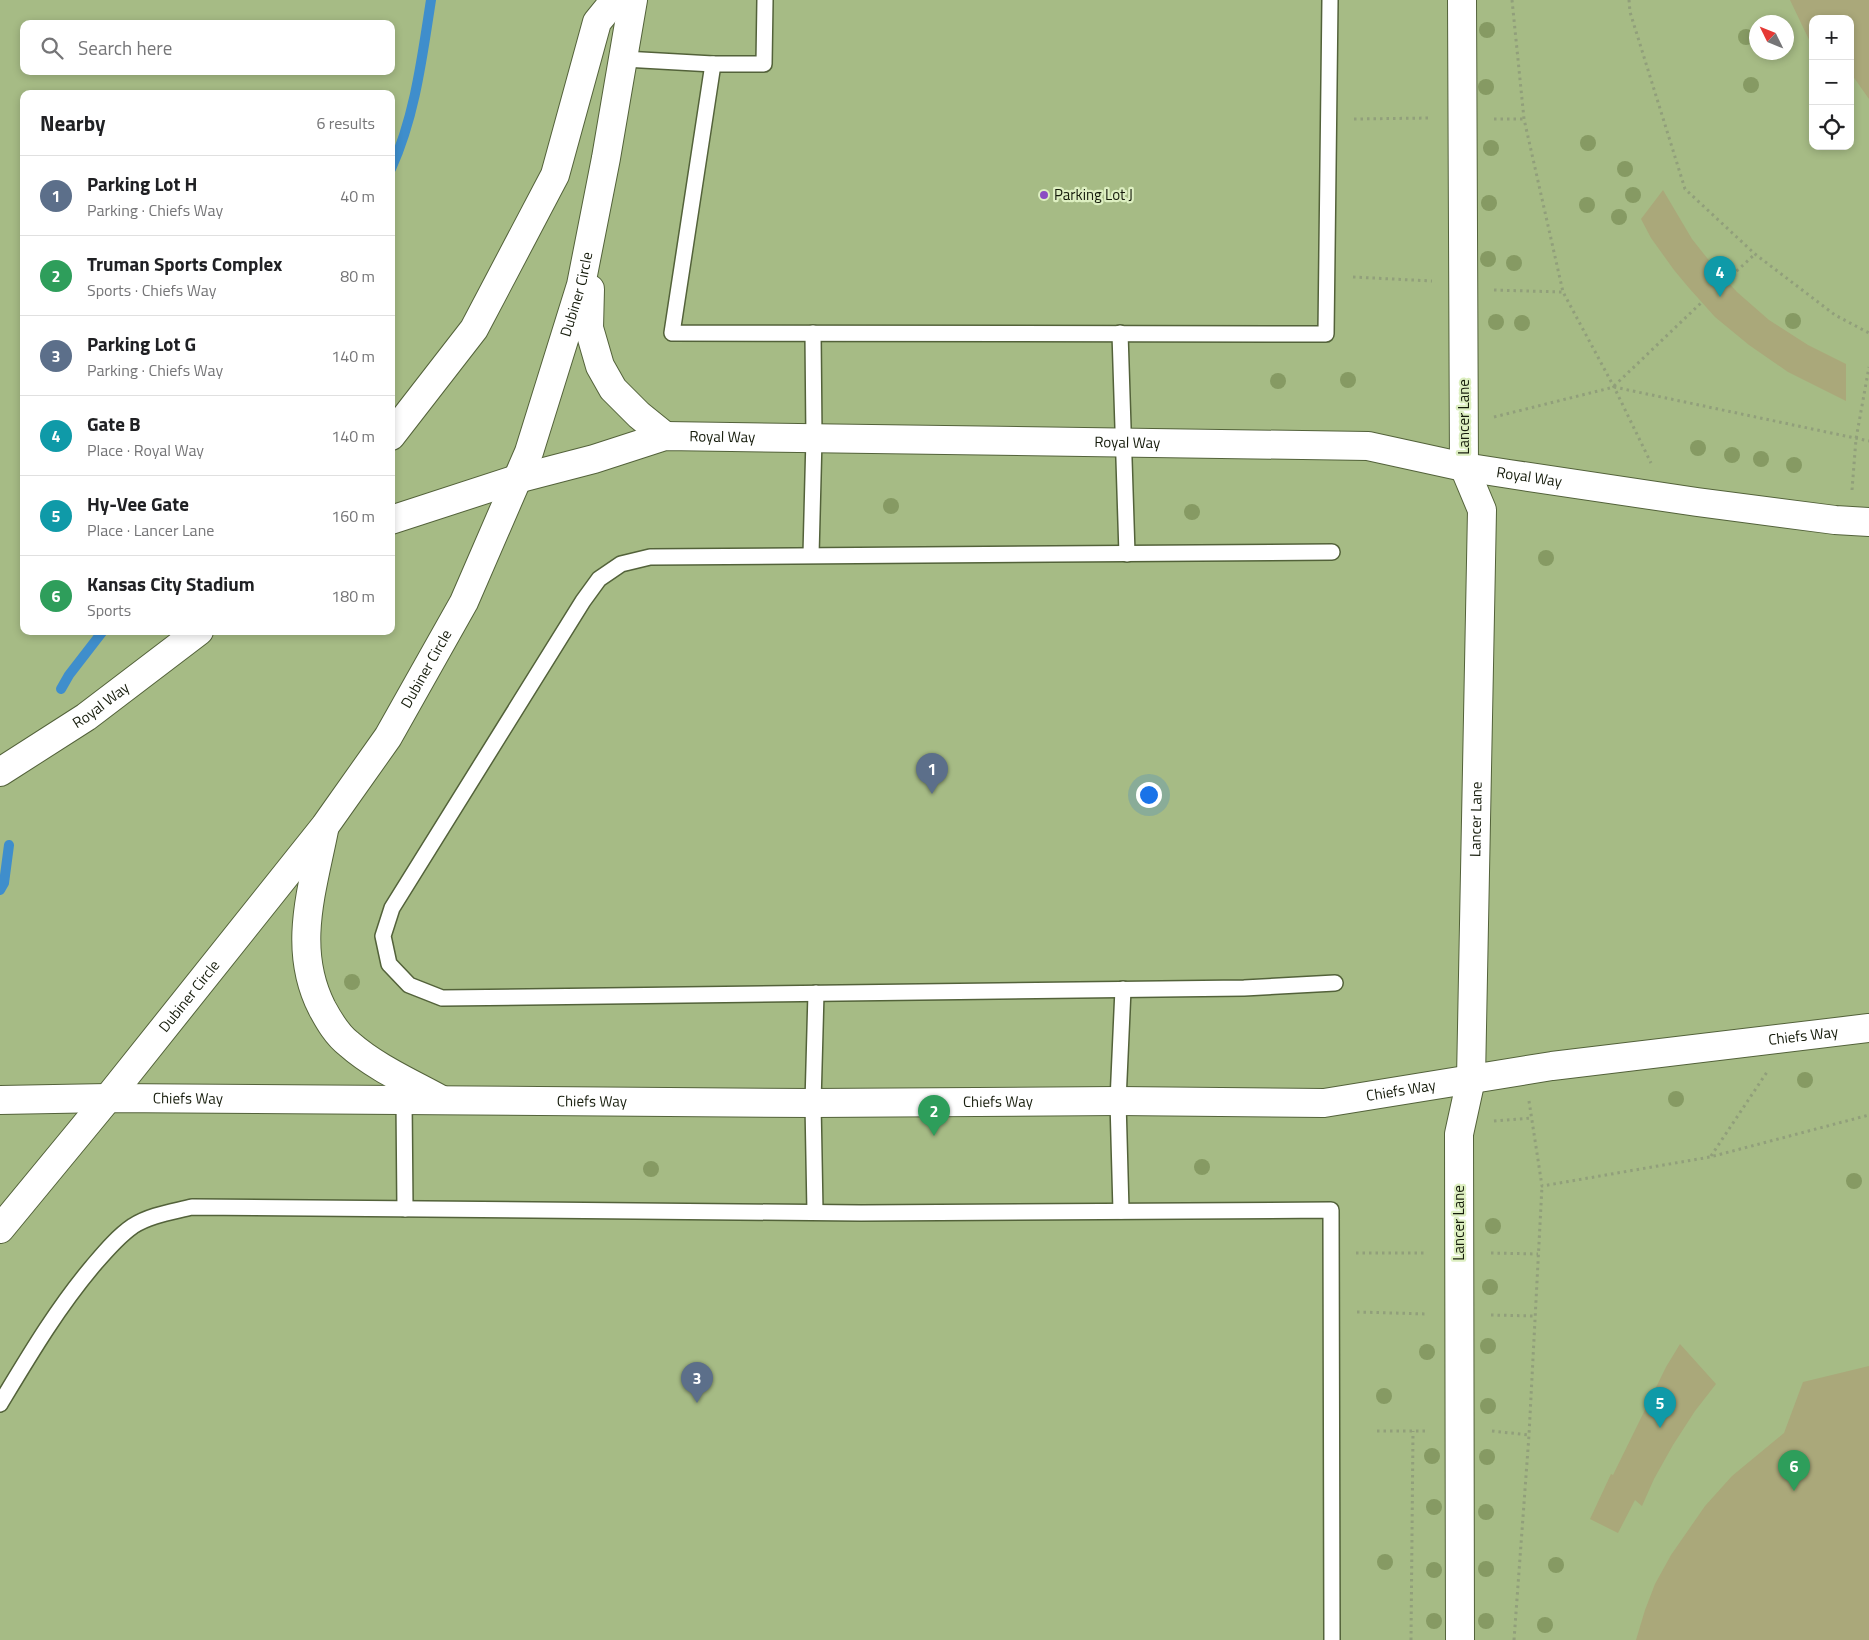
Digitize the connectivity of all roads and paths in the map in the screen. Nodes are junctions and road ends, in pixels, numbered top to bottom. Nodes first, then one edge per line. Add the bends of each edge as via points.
1 (616, 0) edge
2 (633, 0) edge
3 (764, 0) edge
4 (1330, 0) edge
5 (1462, 0) edge
6 (1512, 0) edge
7 (1629, 0) edge
8 (624, 59) junction
9 (713, 64) junction
10 (1380, 118) dead end
11 (1434, 118) dead end
12 (1489, 119) dead end
13 (1524, 119) junction
14 (590, 238) junction
15 (1755, 254) junction
16 (1380, 278) dead end
17 (1726, 280) dead end
18 (1433, 281) dead end
19 (1490, 290) dead end
20 (1563, 292) junction
21 (1702, 302) dead end
22 (813, 333) junction
23 (1869, 333) edge
24 (1120, 334) junction
25 (1869, 366) edge
26 (1614, 386) junction
27 (1488, 419) dead end
28 (395, 431) edge
29 (665, 436) junction
30 (814, 438) junction
31 (1856, 439) junction
32 (1869, 441) edge
33 (1124, 442) junction
34 (1464, 467) junction
35 (1654, 470) dead end
36 (517, 479) junction
37 (1851, 496) dead end
38 (395, 519) edge
39 (1869, 522) edge
40 (1332, 552) dead end
41 (1127, 554) junction
42 (811, 556) junction
43 (194, 635) edge
44 (0, 772) edge
45 (325, 826) junction
46 (1335, 983) dead end
47 (1123, 989) junction
48 (816, 993) junction
49 (1869, 1028) edge
50 (1770, 1068) dead end
51 (1472, 1080) junction
52 (1528, 1096) dead end
53 (108, 1098) junction
54 (0, 1100) edge
55 (404, 1100) junction
56 (443, 1101) junction
57 (1118, 1101) junction
58 (813, 1103) junction
59 (1869, 1115) edge
60 (1531, 1118) junction
61 (1493, 1121) dead end
62 (1710, 1156) junction
63 (1542, 1186) junction
64 (404, 1209) junction
65 (1121, 1211) junction
66 (815, 1212) junction
67 (0, 1228) edge
68 (1331, 1252) junction
69 (1431, 1253) dead end
70 (1488, 1253) dead end
71 (1538, 1254) junction
72 (1331, 1311) junction
73 (1432, 1314) dead end
74 (1488, 1315) dead end
75 (1535, 1316) junction
76 (0, 1404) edge
77 (1487, 1430) dead end
78 (1377, 1431) dead end
79 (1413, 1431) junction
80 (1431, 1431) dead end
81 (1529, 1435) junction
82 (1332, 1640) edge
83 (1412, 1640) edge
84 (1460, 1640) edge
85 (1514, 1640) edge

1 - 28 street via 597,22 555,175 474,329
2 - 8 street, Dubiner Circle
3 - 9 lane via 764,64
4 - 24 lane via 1326,334
5 - 34 street, Lancer Lane
6 - 13 path
7 - 15 path via 1685,189
8 - 9 lane
8 - 14 street, Dubiner Circle
9 - 22 lane via 672,333
10 - 11 path
12 - 13 path
13 - 20 path
14 - 29 street via 589,328 600,366 613,389
14 - 36 street, Dubiner Circle via 581,285 550,389
15 - 17 path
15 - 23 path via 1835,315
16 - 18 path
19 - 20 path
20 - 26 path
21 - 26 path
22 - 24 lane
22 - 30 lane
24 - 33 lane
25 - 31 path
26 - 27 path
26 - 31 path
26 - 35 path
29 - 30 street, Royal Way
29 - 36 street, Royal Way via 594,460
30 - 33 street, Royal Way
30 - 42 lane
31 - 32 path
31 - 37 path
33 - 34 street, Royal Way via 1368,446
33 - 41 lane
34 - 39 street, Royal Way via 1698,502
34 - 51 street, Lancer Lane via 1482,510
36 - 38 street, Royal Way
36 - 45 street, Dubiner Circle via 464,602 388,737
40 - 41 lane
41 - 42 lane
42 - 48 lane via 650,557 621,564 599,579 392,908 383,936 389,964 409,985 442,998
43 - 44 street, Royal Way via 86,716
45 - 53 street, Dubiner Circle
45 - 56 street via 308,912 305,950 309,977 318,1000 329,1022 347,1044 376,1065
46 - 47 lane
47 - 48 lane
47 - 57 lane
48 - 58 lane
49 - 51 street, Chiefs Way via 1552,1066
50 - 62 path
51 - 57 street, Chiefs Way via 1324,1103
51 - 84 street, Lancer Lane via 1459,1134
52 - 60 path
53 - 54 street, Chiefs Way
53 - 55 street, Chiefs Way
53 - 67 street, Dubiner Circle
55 - 56 street, Chiefs Way
55 - 64 lane
56 - 58 street, Chiefs Way
57 - 58 street, Chiefs Way
57 - 65 lane
58 - 66 lane
59 - 62 path
60 - 61 path
60 - 63 path
62 - 63 path
63 - 71 path
64 - 66 lane
64 - 76 lane via 203,1206 159,1215 133,1226 108,1248 75,1287
65 - 66 lane
65 - 68 lane via 1331,1210
68 - 69 path
68 - 72 lane
70 - 71 path
71 - 75 path
72 - 73 path
72 - 82 lane
74 - 75 path
75 - 81 path
77 - 81 path
78 - 79 path
79 - 80 path
79 - 83 path
81 - 85 path

